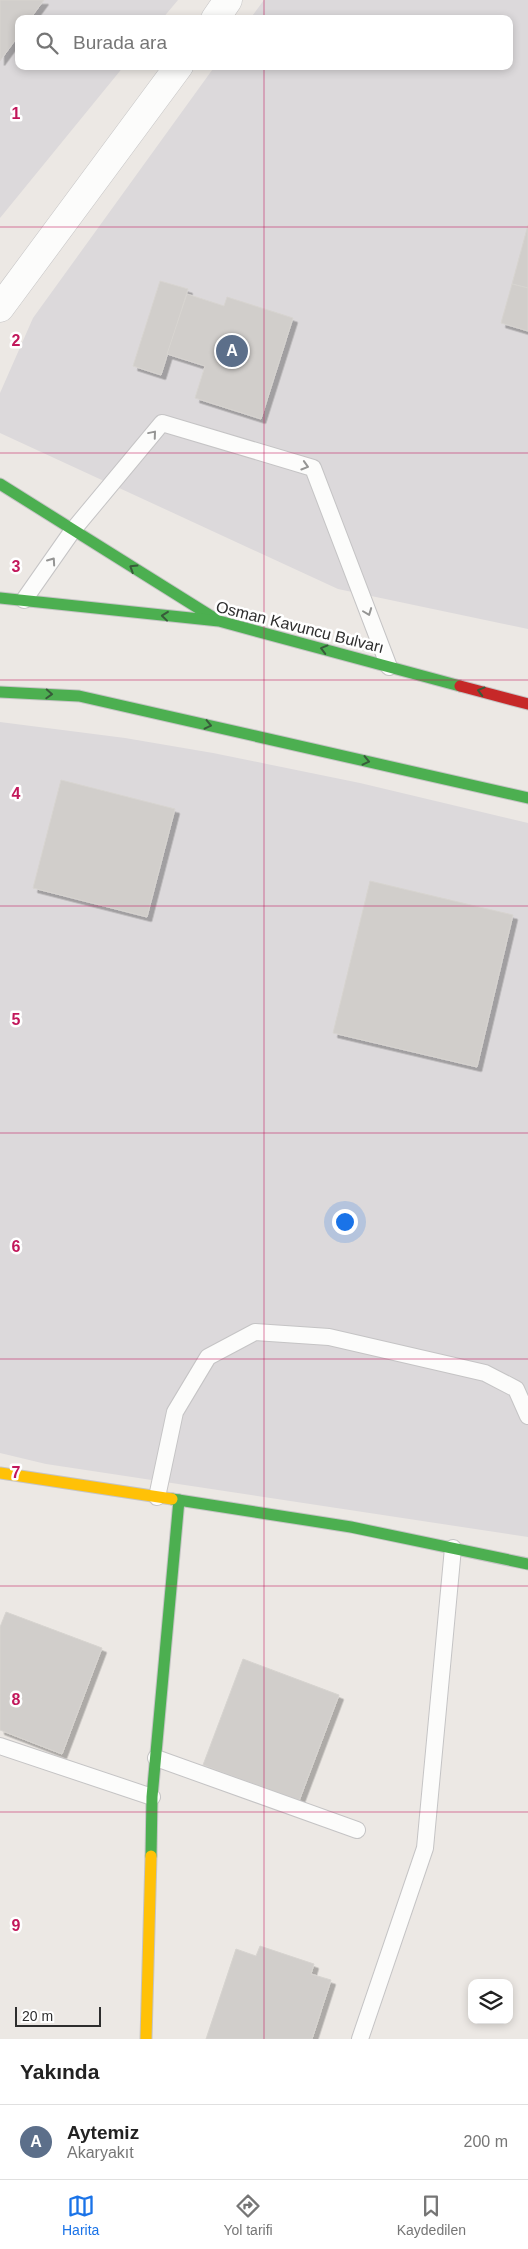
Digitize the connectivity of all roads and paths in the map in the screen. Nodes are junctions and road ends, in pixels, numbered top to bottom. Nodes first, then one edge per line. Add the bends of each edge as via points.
1 (228, 0) edge
2 (217, 15) edge
3 (176, 70) edge
4 (0, 308) edge
5 (0, 484) edge
6 (73, 530) junction
7 (0, 598) edge
8 (24, 600) junction
9 (219, 622) junction
10 (389, 667) junction
11 (0, 692) edge
12 (528, 704) edge
13 (528, 798) edge
14 (528, 1416) edge
15 (0, 1473) edge
16 (157, 1497) junction
17 (180, 1500) junction
18 (453, 1548) junction
19 (528, 1564) edge
20 (0, 1746) edge
21 (156, 1758) junction
22 (152, 1797) junction
23 (357, 1830) dead end
24 (146, 2039) edge
25 (360, 2039) edge

1 - 2 street
3 - 4 street
5 - 6 main road
8 -> 6 lane
9 -> 6 main road
6 -> 10 lane via 162,423 313,468
7 - 8 main road, Osman Kavuncu Bulvarı
9 -> 8 main road, Osman Kavuncu Bulvarı
10 -> 9 main road, Osman Kavuncu Bulvarı
12 -> 10 main road, Osman Kavuncu Bulvarı
11 -> 13 main road via 79,696
14 - 16 lane via 516,1389 485,1372 329,1337 254,1332 208,1357 175,1412
15 - 16 main road
16 - 17 main road
17 - 18 main road via 351,1527
17 - 21 main road
18 - 19 main road
18 - 25 lane via 424,1848
20 - 22 lane
21 - 22 main road
21 - 23 lane
22 - 24 main road

